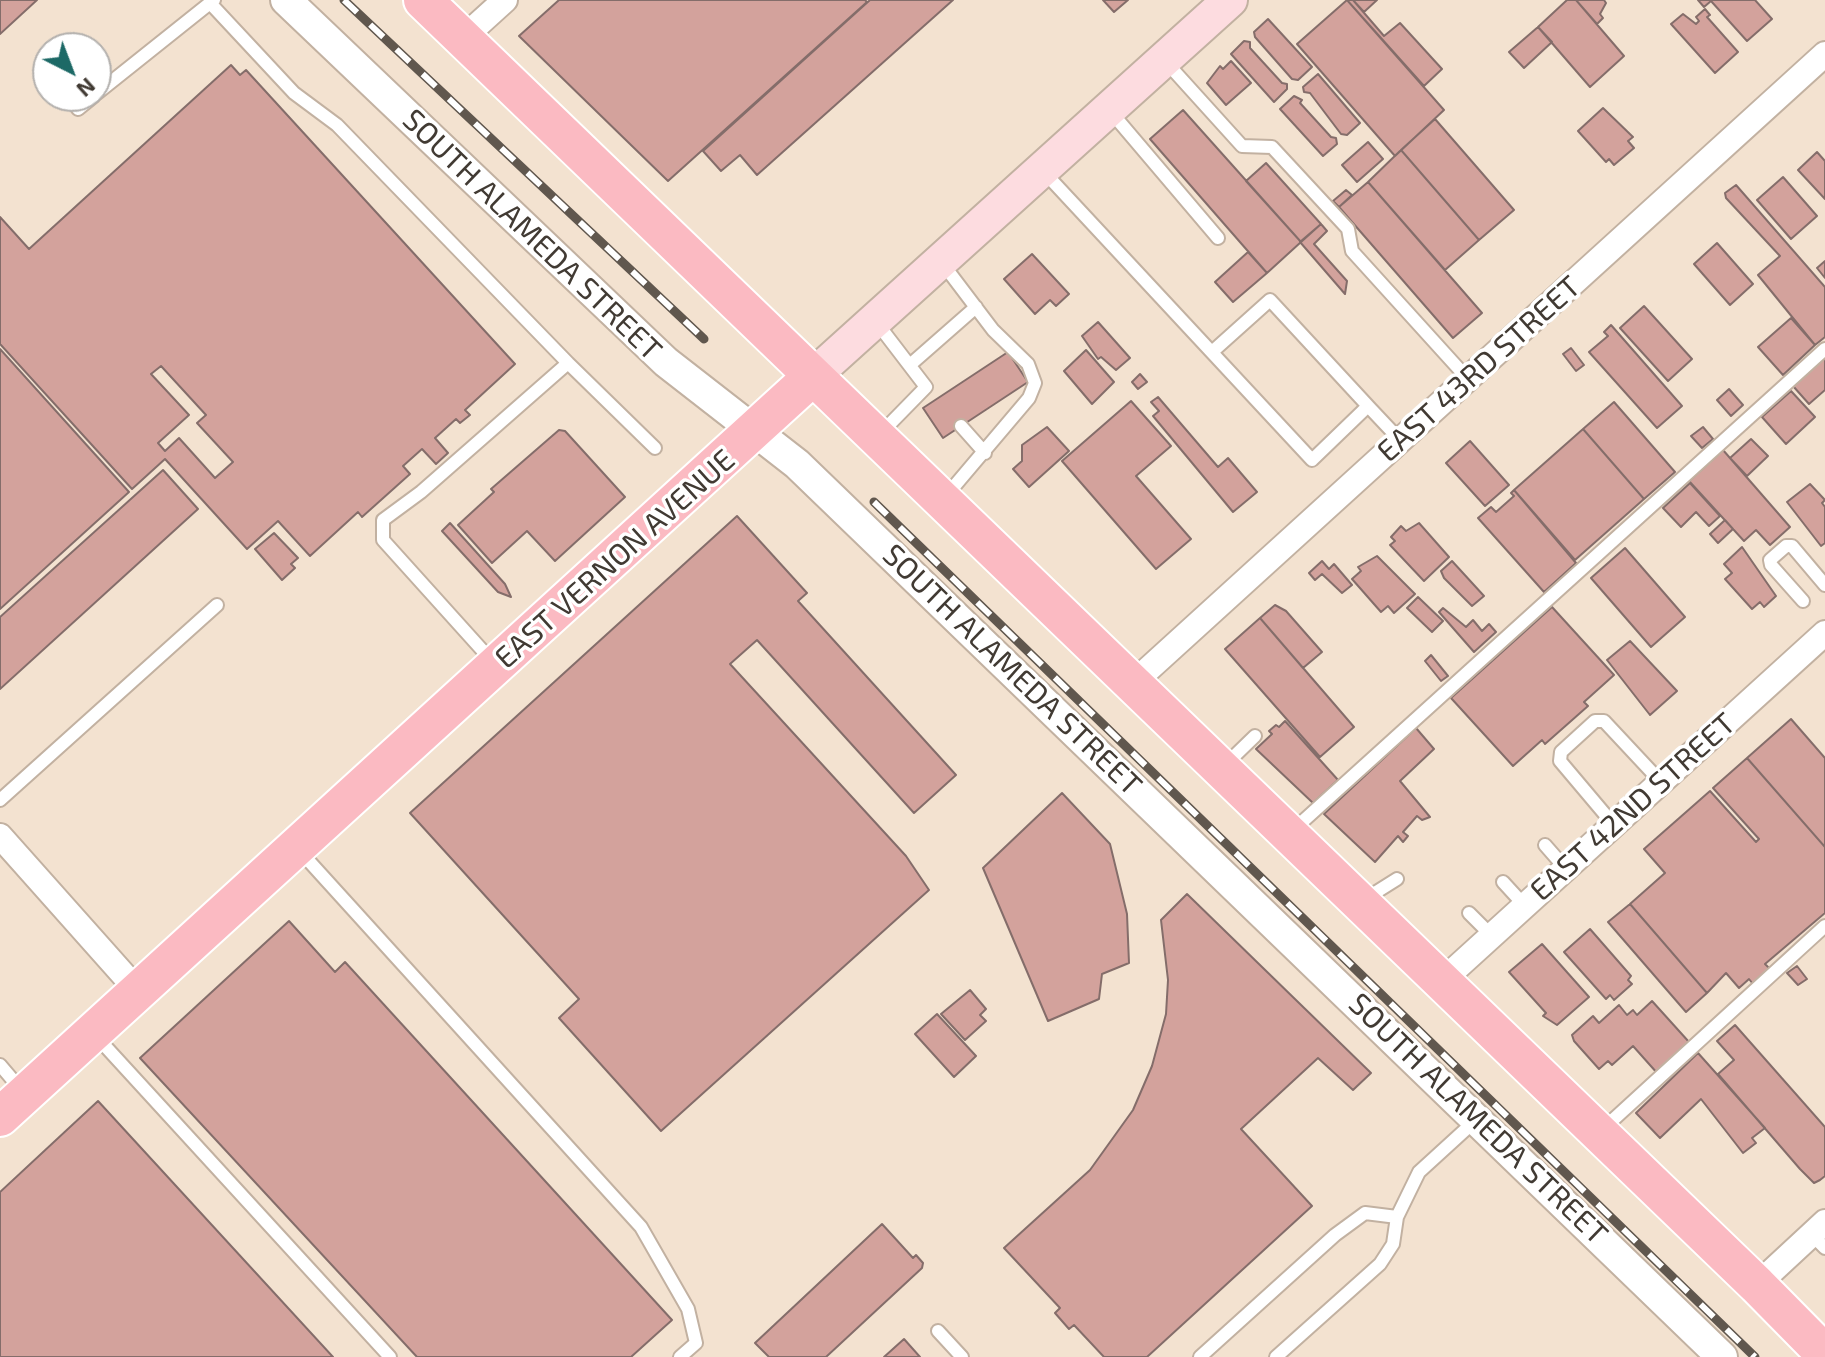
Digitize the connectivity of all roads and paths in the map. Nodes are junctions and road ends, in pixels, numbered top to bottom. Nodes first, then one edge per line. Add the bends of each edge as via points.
1 (286, 0) edge
2 (423, 0) edge
3 (505, 0) edge
4 (1230, 0) edge
5 (212, 2) edge
6 (462, 39) junction
7 (1825, 54) edge
8 (1164, 60) junction
9 (112, 81) edge
10 (1109, 109) junction
11 (1042, 169) junction
12 (1218, 238) dead end
13 (941, 261) junction
14 (976, 307) junction
15 (874, 321) junction
16 (1825, 349) edge
17 (1212, 352) junction
18 (568, 363) junction
19 (911, 364) junction
20 (812, 377) junction
21 (1468, 379) junction
22 (926, 387) junction
23 (937, 398) dead end
24 (1368, 406) junction
25 (961, 426) dead end
26 (755, 431) junction
27 (877, 438) junction
28 (1400, 440) junction
29 (655, 448) dead end
30 (985, 453) junction
31 (941, 500) junction
32 (1825, 585) edge
33 (1803, 601) dead end
34 (217, 605) dead end
35 (1825, 633) edge
36 (497, 666) junction
37 (1132, 684) junction
38 (1255, 736) dead end
39 (1221, 769) junction
40 (1661, 782) junction
41 (0, 800) edge
42 (1614, 825) junction
43 (1289, 834) junction
44 (0, 836) edge
45 (1545, 845) dead end
46 (297, 848) junction
47 (1566, 869) junction
48 (1397, 879) dead end
49 (1503, 882) dead end
50 (1360, 903) junction
51 (1525, 906) junction
52 (1469, 913) dead end
53 (1825, 926) edge
54 (1492, 936) junction
55 (1442, 981) junction
56 (138, 991) junction
57 (93, 1032) junction
58 (0, 1065) edge
59 (12, 1106) edge
60 (1478, 1118) junction
61 (1599, 1133) junction
62 (1397, 1217) junction
63 (1821, 1235) edge
64 (1757, 1285) junction
65 (938, 1331) dead end
66 (1825, 1354) edge
67 (390, 1357) edge
68 (680, 1357) edge
69 (962, 1357) edge
70 (1200, 1357) edge
71 (1276, 1357) edge
72 (1722, 1357) edge

1 - 26 street, SOUTH ALAMEDA STREET via 666,362
2 - 6 main road
3 - 6 street
4 - 8 main road, EAST VERNON AVENUE
5 - 9 lane
5 - 18 lane via 294,93 337,125
6 - 20 main road
7 - 21 street, EAST 43RD STREET
8 - 10 main road, EAST VERNON AVENUE
8 - 21 lane via 1242,146 1272,147 1348,229 1352,251
10 - 11 main road, EAST VERNON AVENUE
10 - 12 lane
11 - 13 main road, EAST VERNON AVENUE
11 - 17 lane
13 - 14 lane
13 - 15 main road, EAST VERNON AVENUE
14 - 19 lane
14 - 30 lane via 1028,364 1035,383
15 - 19 lane
15 - 20 main road, EAST VERNON AVENUE
16 - 43 lane
17 - 24 lane via 1270,300
17 - 24 lane via 1312,460
18 - 29 lane
18 - 36 lane via 383,520 383,540
19 - 22 lane
20 - 26 main road, EAST VERNON AVENUE
20 - 27 main road
21 - 28 street, EAST 43RD STREET
22 - 23 lane
22 - 27 lane
24 - 28 lane
25 - 30 lane
26 - 36 main road, EAST VERNON AVENUE
26 - 60 street, SOUTH ALAMEDA STREET via 808,474
27 - 31 main road
28 - 37 street, EAST 43RD STREET
30 - 31 lane
31 - 37 main road
32 - 33 lane via 1792,546 1786,546 1771,565
34 - 41 lane
35 - 40 street, EAST 42ND STREET
36 - 46 main road, EAST VERNON AVENUE
37 - 39 main road
38 - 39 lane
39 - 43 main road
40 - 42 street, EAST 42ND STREET
40 - 42 lane via 1604,721 1595,721 1561,752 1560,761
42 - 47 street, EAST 42ND STREET
43 - 50 main road
44 - 56 street
45 - 47 lane
46 - 56 main road, EAST VERNON AVENUE
46 - 68 lane via 641,1227 688,1309 696,1343
47 - 51 street, EAST 42ND STREET
48 - 50 lane
49 - 51 lane
50 - 55 main road
51 - 54 street, EAST 42ND STREET
52 - 54 lane
53 - 61 lane
54 - 55 street, EAST 42ND STREET
55 - 61 main road
56 - 57 main road, EAST VERNON AVENUE
57 - 59 main road, EAST VERNON AVENUE
57 - 67 lane
58 - 59 lane
60 - 62 lane via 1419,1172
60 - 72 street, SOUTH ALAMEDA STREET
61 - 64 main road
62 - 70 lane via 1365,1213
62 - 71 lane via 1393,1244 1380,1264
63 - 64 street
64 - 66 main road
65 - 69 lane

